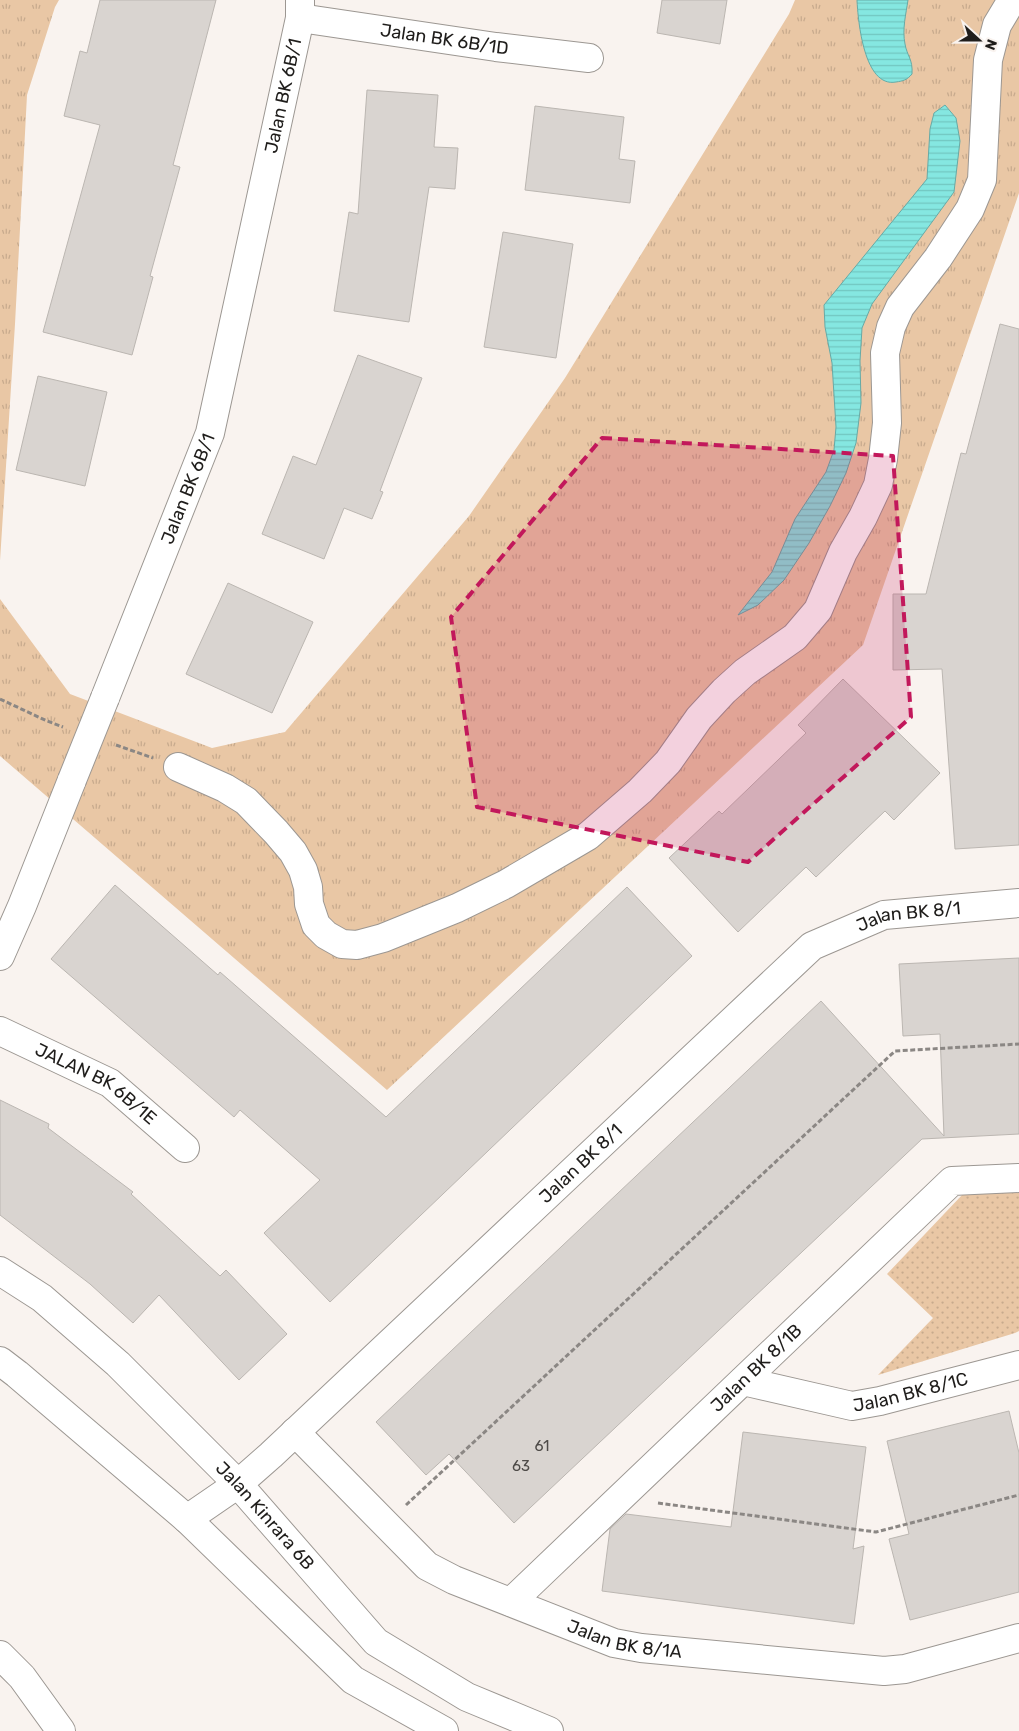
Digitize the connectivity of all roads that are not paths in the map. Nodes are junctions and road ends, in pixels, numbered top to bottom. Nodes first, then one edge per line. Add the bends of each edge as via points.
1 (1012, 0) edge
2 (300, 9) edge
3 (589, 58) dead end
4 (178, 767) dead end
5 (11, 902) edge
6 (1019, 903) edge
7 (0, 956) edge
8 (0, 1031) edge
9 (185, 1148) dead end
10 (1019, 1178) edge
11 (0, 1271) edge
12 (0, 1361) edge
13 (1019, 1365) edge
14 (743, 1381) junction
15 (295, 1432) junction
16 (238, 1484) junction
17 (187, 1519) junction
18 (511, 1602) junction
19 (1019, 1638) edge
20 (0, 1655) edge
21 (61, 1731) edge
22 (444, 1731) edge
23 (549, 1731) edge

1 - 4 street via 997,25 988,60 982,180 970,209 900,307 891,327 885,353 887,423 883,459 878,485 863,517 842,552 818,610 795,637 724,691 699,718 668,762 640,791 588,836 506,884 383,938 342,944 316,925 304,870 276,832 246,801
2 - 3 street, Jalan BK 6B/1D via 496,47
2 - 5 street, Jalan BK 6B/1, bridge via 210,433 72,780
5 - 7 street, Jalan BK 6B/1
6 - 15 street, Jalan BK 8/1 via 884,915 812,946
8 - 9 street, JALAN BK 6B/1E via 110,1083
10 - 14 street, Jalan BK 8/1B via 952,1181
11 - 16 street, Jalan Kinrara 6B via 42,1298 118,1364
12 - 17 street
13 - 14 street, Jalan BK 8/1C via 852,1406
14 - 18 street, Jalan BK 8/1B
15 - 16 street, Jalan BK 8/1
15 - 18 street, Jalan BK 8/1A via 427,1566
16 - 17 street, Jalan BK 8/1
16 - 23 street, Jalan Kinrara 6B via 376,1642 468,1697
17 - 22 street via 353,1680
18 - 19 street, Jalan BK 8/1A via 614,1643 640,1648 884,1672
20 - 21 street via 22,1677

